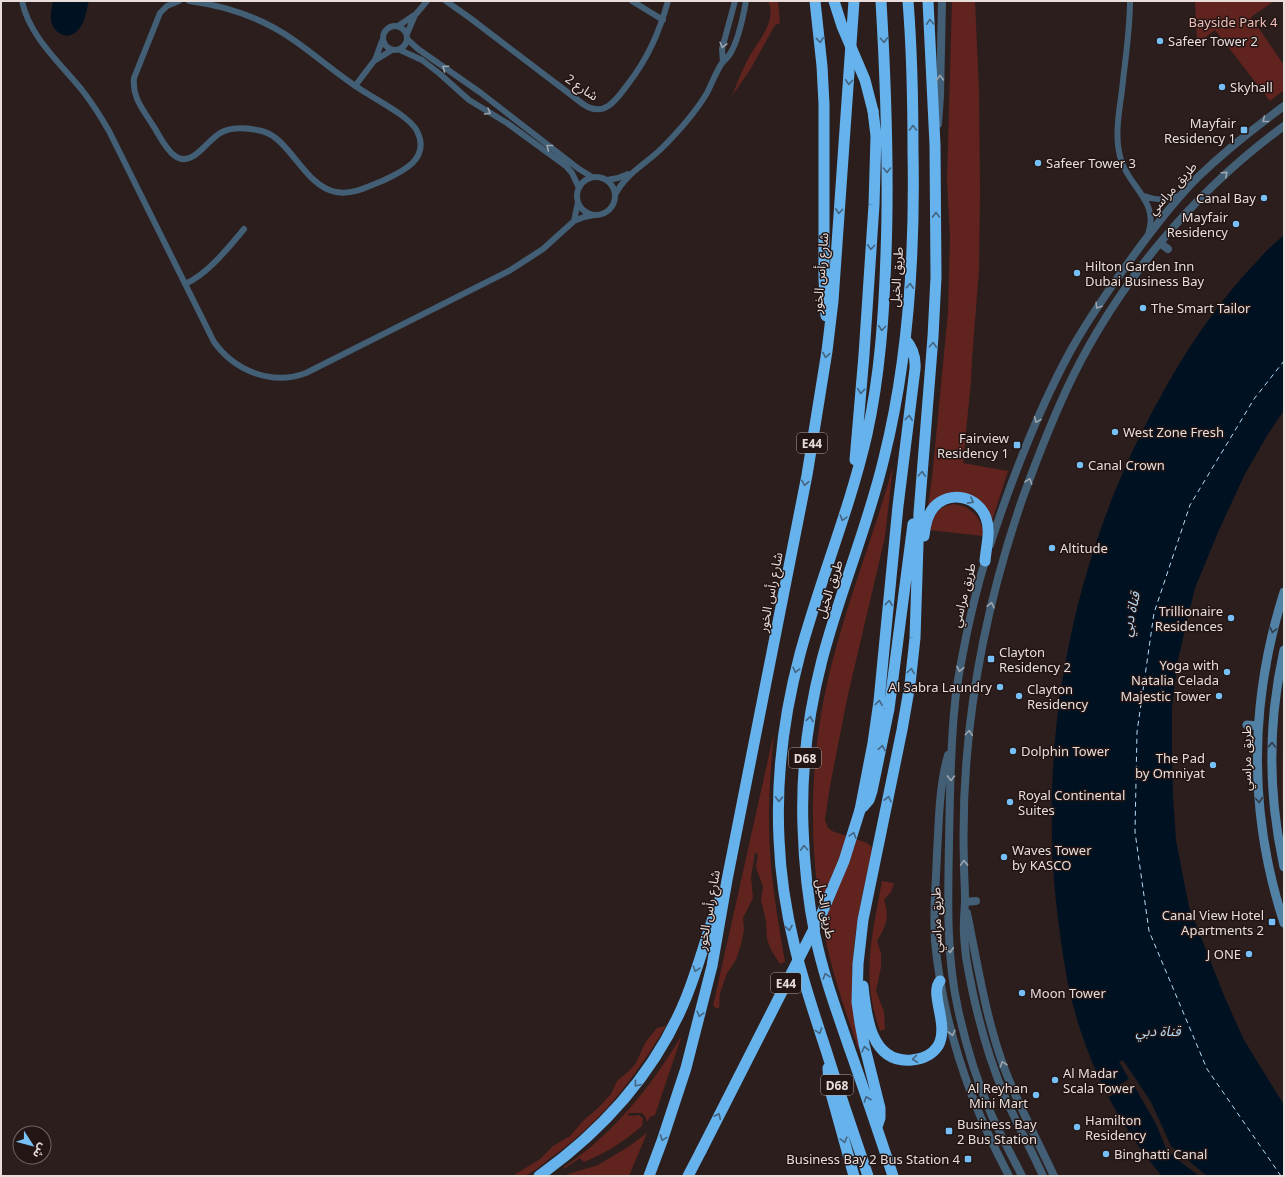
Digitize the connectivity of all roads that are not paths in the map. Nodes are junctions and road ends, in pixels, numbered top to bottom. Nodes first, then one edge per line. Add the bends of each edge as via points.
1 (22, 1) edge
2 (179, 1) edge
3 (188, 1) edge
4 (427, 1) edge
5 (446, 1) edge
6 (632, 1) edge
7 (668, 1) edge
8 (735, 1) edge
9 (746, 1) edge
10 (816, 1) edge
11 (834, 1) edge
12 (854, 1) edge
13 (881, 1) edge
14 (908, 1) edge
15 (928, 1) edge
16 (942, 1) edge
17 (1130, 1) edge
18 (416, 14) junction
19 (663, 20) junction
20 (398, 26) junction
21 (728, 28) junction
22 (739, 31) junction
23 (407, 36) junction
24 (382, 41) junction
25 (392, 50) junction
26 (400, 50) junction
27 (374, 61) junction
28 (722, 62) junction
29 (355, 86) junction
30 (476, 90) junction
31 (469, 100) junction
32 (1284, 106) edge
33 (1284, 126) edge
34 (936, 145) junction
35 (633, 172) junction
36 (592, 177) junction
37 (607, 180) junction
38 (579, 188) junction
39 (1185, 191) junction
40 (615, 195) junction
41 (1144, 196) junction
42 (578, 202) junction
43 (594, 214) junction
44 (574, 221) junction
45 (244, 229) dead end
46 (1145, 240) junction
47 (1160, 243) junction
48 (1168, 249) dead end
49 (185, 284) junction
50 (830, 326) junction
51 (905, 339) junction
52 (1061, 402) junction
53 (1069, 406) dead end
54 (855, 481) junction
55 (919, 513) junction
56 (985, 561) junction
57 (1284, 592) edge
58 (916, 599) junction
59 (1284, 650) edge
60 (1247, 725) dead end
61 (1258, 726) junction
62 (952, 739) junction
63 (860, 810) junction
64 (1276, 827) junction
65 (1284, 839) edge
66 (1284, 867) edge
67 (872, 878) junction
68 (728, 880) junction
69 (976, 901) dead end
70 (965, 902) junction
71 (1284, 924) edge
72 (940, 981) junction
73 (829, 1061) junction
74 (877, 1128) junction
75 (701, 1151) junction
76 (1044, 1154) junction
77 (1054, 1160) dead end
78 (1055, 1174) edge
79 (539, 1176) edge
80 (649, 1176) edge
81 (688, 1176) edge
82 (692, 1176) edge
83 (854, 1176) edge
84 (868, 1176) edge
85 (893, 1176) edge
86 (1009, 1176) edge
87 (1022, 1176) edge
88 (1043, 1176) edge

1 - 49 street via 38,36 90,101 109,131
2 - 29 street via 167,6 157,18 134,78 133,87 135,97 166,147 176,157 187,159 197,155 222,132 241,128 253,129 276,138 323,187 341,193 361,190 407,169 415,161 420,143 417,130 409,121
3 - 29 street via 229,8 263,22 294,40
4 - 18 street
5 - 19 street, شارع 2 via 583,104 597,110 607,107 615,100 637,73
6 - 19 street
7 - 19 street, شارع 2
8 - 21 street
9 - 22 street
10 -> 50 highway via 824,96 825,301
11 -> 54 highway, bridge via 865,80 873,110 876,136 874,205
12 -> 50 highway, شارع رأس الخور / E44
13 -> 54 highway, طريق الخيل via 887,160 883,319 875,392
51 -> 14 highway, طريق الخيل via 914,208 913,101
34 -> 15 highway
34 -> 16 street
17 - 41 street via 1118,140 1121,160 1132,182
18 - 20 street
18 - 23 street
20 - 23 street via 405,30
20 - 24 street via 386,29
21 - 22 street
21 -> 28 street via 722,49
22 - 28 street via 732,52
23 - 26 street via 406,43
30 -> 23 street via 422,52
24 - 25 street
24 - 27 street
25 - 26 street
25 - 27 street
26 - 31 street via 422,60
27 - 29 street
28 - 35 street via 706,94 686,123 661,149
30 - 31 street via 469,93
36 -> 30 street via 579,170
31 -> 38 street via 507,123 566,166
32 -> 39 street, طريق مراسي via 1222,155
47 -> 33 street, طريق مراسي via 1222,177
55 -> 34 highway via 935,307
35 - 37 street
35 - 40 street via 624,180
36 - 37 street
36 - 38 street
37 - 40 street via 614,188
38 - 42 street
39 - 41 street via 1165,200 1154,200
39 - 46 street, طريق مراسي
40 - 43 street via 614,203 609,210 602,214
41 - 46 street via 1151,218
42 - 43 street via 586,212
42 - 44 street
43 - 44 street
44 - 49 street via 543,249 509,271 306,373 289,377 258,374 230,360 210,335
45 - 49 street via 212,264
46 -> 56 street, طريق مراسي via 1088,322 1058,376 1020,460
47 - 48 street
47 - 52 street, طريق مراسي via 1125,289 1098,332
50 -> 68 highway, شارع رأس الخور / E44 via 800,513
63 -> 51 highway, E44 via 876,722 915,363 912,350
74 -> 51 highway, طريق الخيل / D68 via 829,988 815,936 807,883 803,799 806,742 816,686 830,631 884,458 897,399
52 - 53 street
70 -> 52 street, طريق مراسي via 965,776 982,645 1006,548 1033,470
54 -> 73 highway, طريق الخيل / D68 via 806,633 790,695 778,798 780,857 786,912 795,954
55 - 58 highway
63 -> 55 highway via 871,796 879,761 889,709 912,529
58 -> 56 highway via 920,591 926,522 939,502 962,497 981,508 988,524
56 -> 62 street, طريق مراسي via 959,670
57 -> 61 main road, طريق مراسي via 1264,672
67 -> 58 highway via 910,684
64 -> 59 main road, طريق مراسي via 1272,737
60 - 61 main road
61 -> 71 main road, طريق مراسي via 1257,774 1260,815 1269,869
62 - 72 street via 941,784 935,901 935,942
62 -> 87 street, طريق مراسي via 948,914 954,990 963,1031 984,1097
75 -> 63 highway, E44, bridge via 822,913 844,861
64 - 65 street
64 - 66 main road, طريق مراسي
72 -> 67 highway via 936,990 943,1033 937,1047 926,1057 918,1060 902,1060 887,1054 876,1044 873,1036 863,984
74 -> 67 highway via 880,1108 857,1002 861,935
68 -> 79 highway via 685,999 650,1065 597,1129
68 -> 80 highway, شارع رأس الخور / E44 via 712,966 694,1039 675,1105
69 - 70 street
76 -> 70 street via 1022,1111 1012,1077 992,1028
70 - 88 street, طريق مراسي via 966,954 975,1004 1005,1097
72 -> 86 street via 954,1043 967,1083 987,1133
73 -> 83 highway via 829,1086
73 - 84 highway, طريق الخيل / D68
74 - 85 highway, طريق الخيل / D68
75 - 81 highway, E44
75 - 82 highway
76 - 77 street
76 - 78 street

